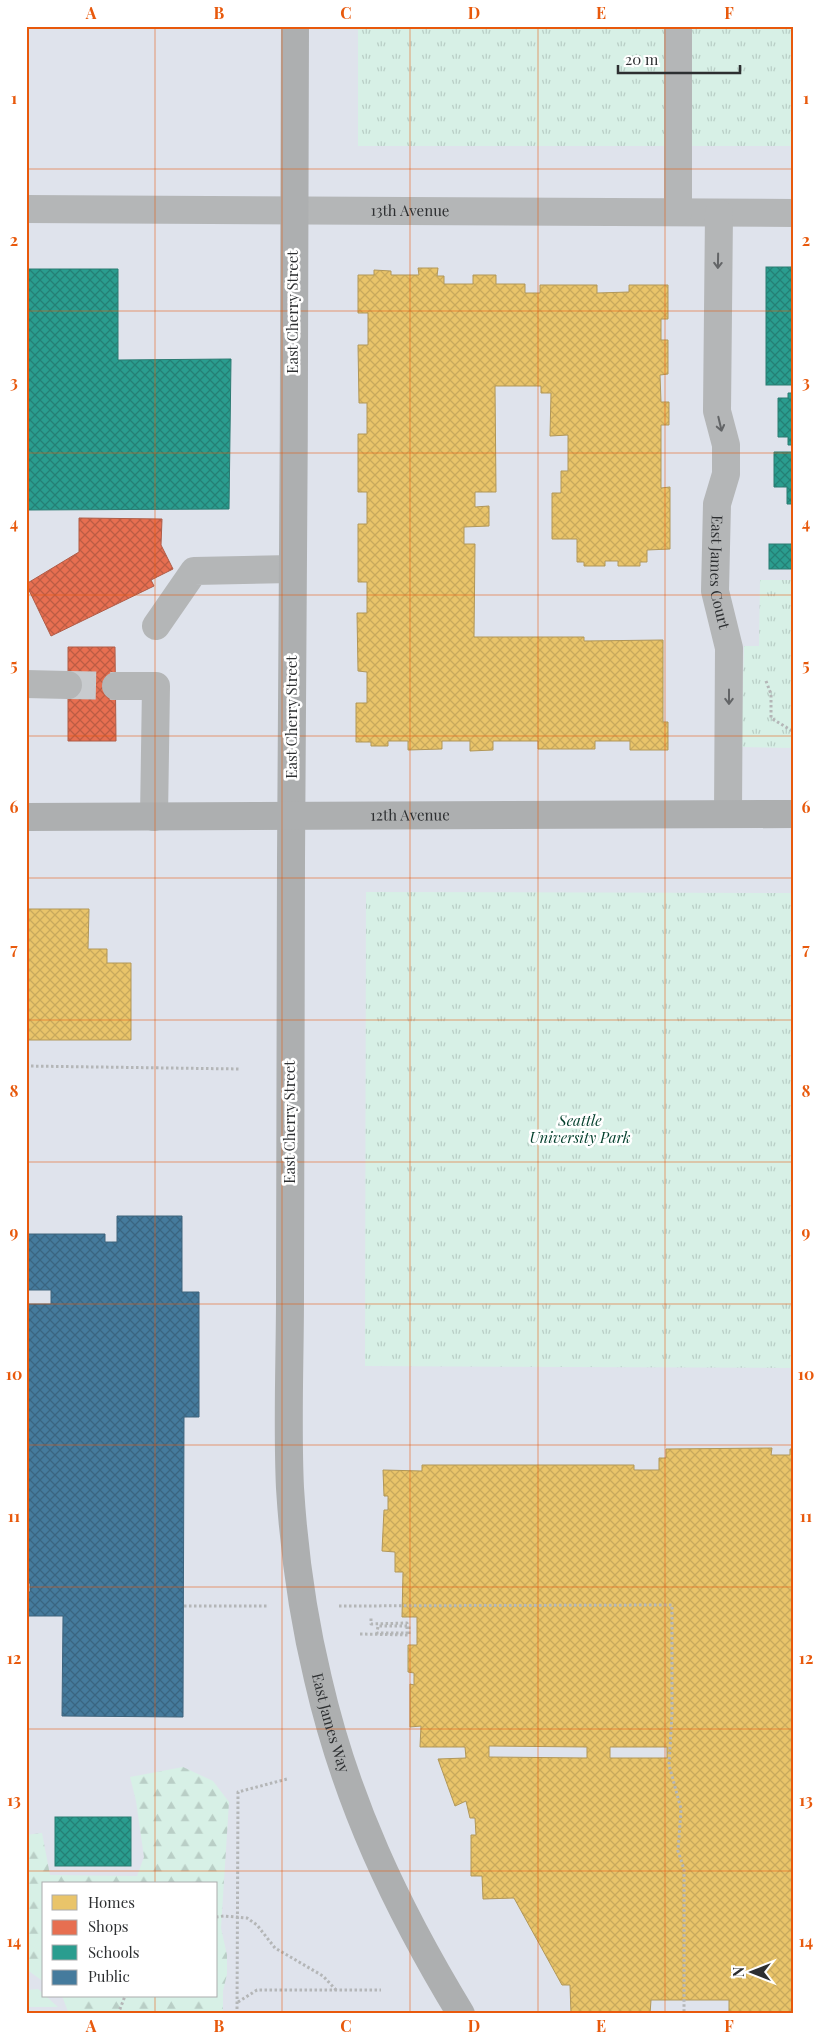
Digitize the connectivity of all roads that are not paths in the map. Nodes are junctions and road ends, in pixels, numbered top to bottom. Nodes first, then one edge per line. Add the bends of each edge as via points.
1 (295, 26) edge
2 (678, 26) edge
3 (26, 209) edge
4 (294, 209) junction
5 (678, 212) junction
6 (719, 213) junction
7 (794, 213) edge
8 (292, 569) junction
9 (156, 626) dead end
10 (26, 684) edge
11 (68, 685) tunnel mouth
12 (116, 686) tunnel mouth
13 (728, 814) junction
14 (794, 814) edge
15 (292, 816) junction
16 (26, 817) edge
17 (154, 817) junction
18 (290, 1407) joint
19 (460, 2014) edge

1 - 4 main road, East Cherry Street
2 - 5 street
3 - 4 street, 13th Avenue
4 - 5 street, 13th Avenue
4 - 8 main road, East Cherry Street
5 - 6 street, 13th Avenue
6 - 7 street, 13th Avenue
6 -> 13 street, East James Court via 717,411 726,445 726,474 717,504 715,591 729,648
8 - 9 street via 194,571
8 - 15 main road, East Cherry Street
10 - 11 street
12 - 17 street via 156,686
13 - 14 main road, 12th Avenue
13 - 15 main road, 12th Avenue
15 - 17 main road, 12th Avenue
15 - 18 main road, East Cherry Street
16 - 17 main road, 12th Avenue
18 - 19 main road, East James Way via 290,1484 300,1582 316,1671 335,1743 356,1808 382,1871 420,1947

